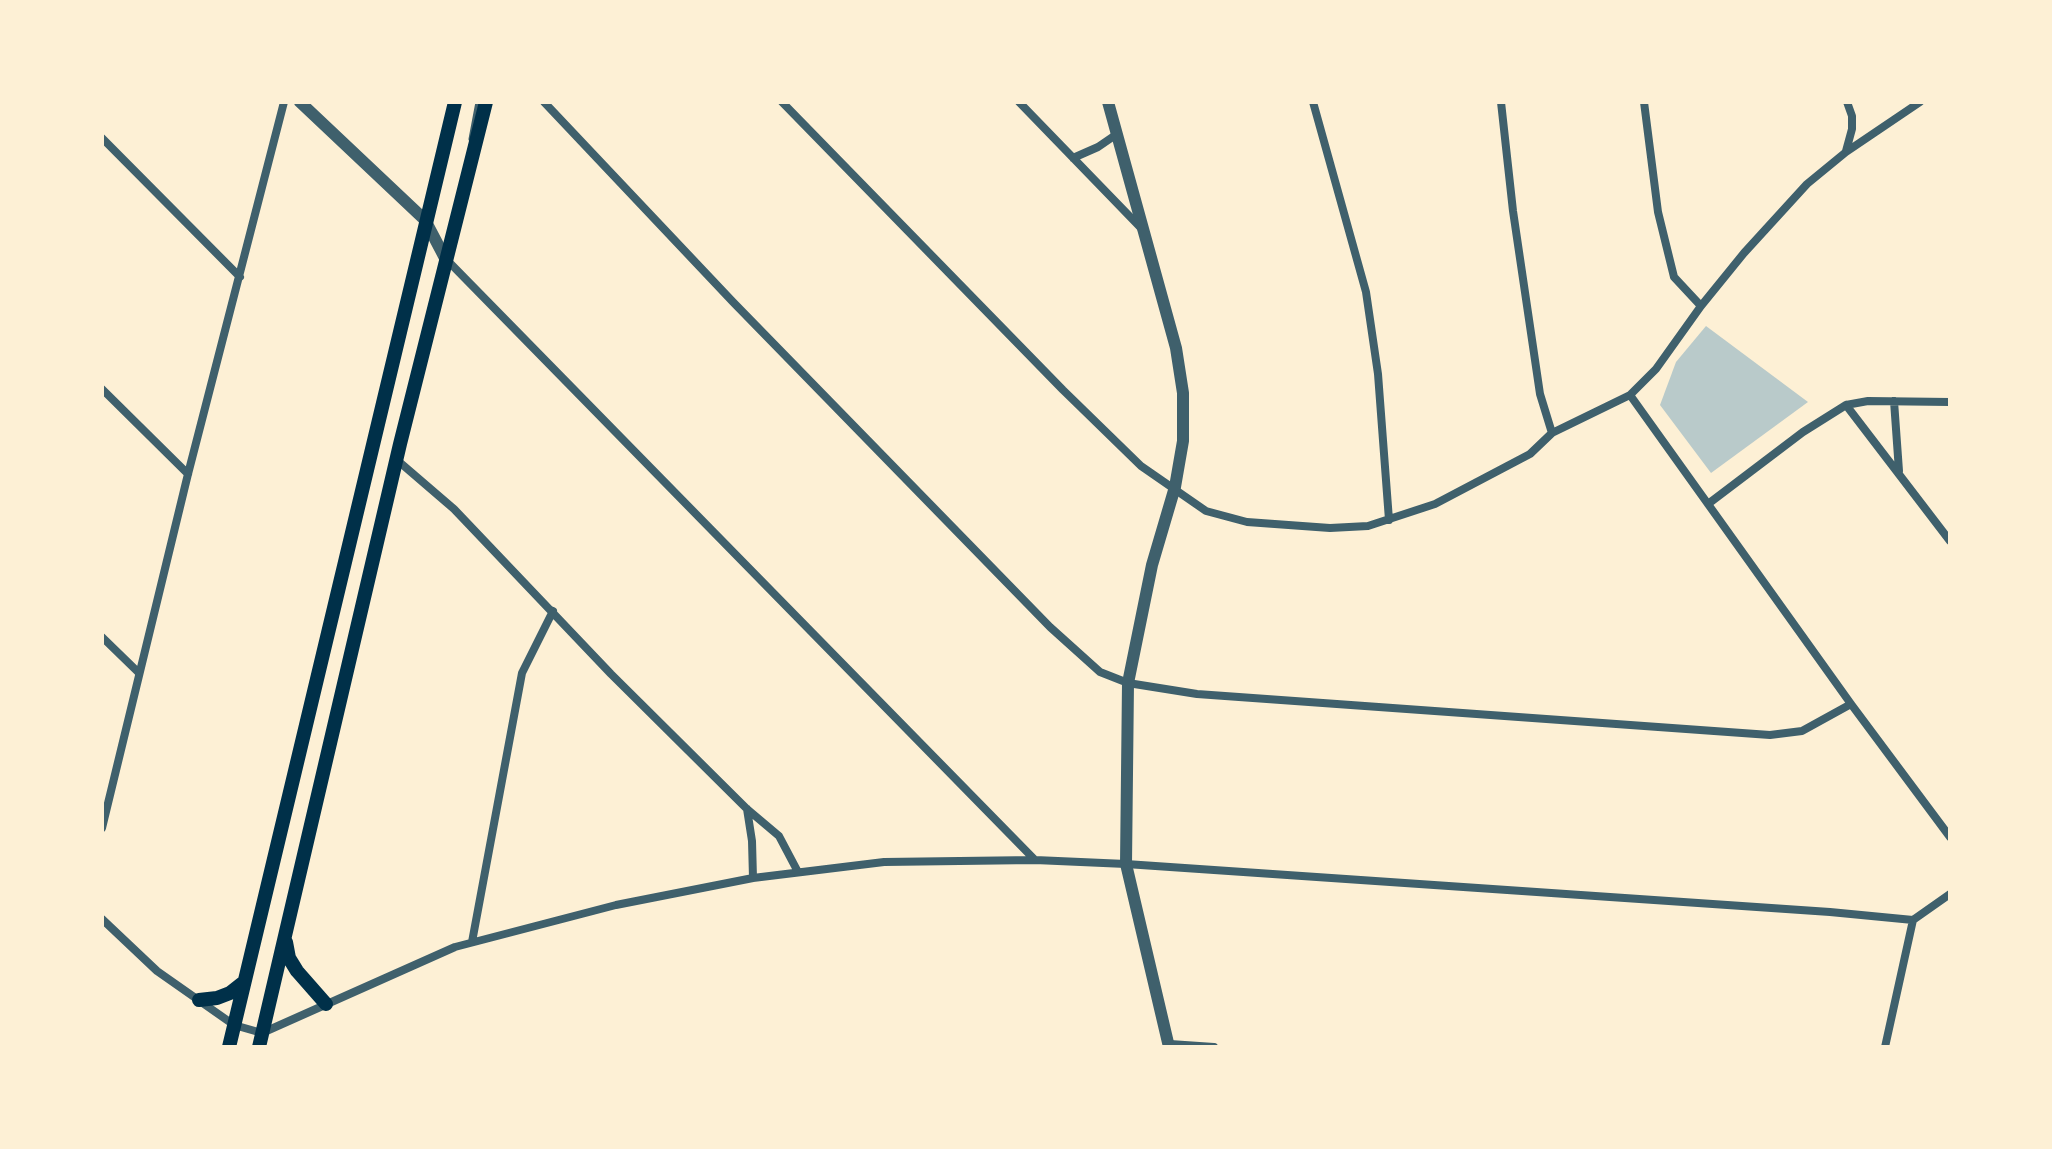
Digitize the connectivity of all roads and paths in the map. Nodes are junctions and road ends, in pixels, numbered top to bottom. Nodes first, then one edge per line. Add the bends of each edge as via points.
1 (284, 102) edge
2 (300, 102) edge
3 (455, 102) edge
4 (478, 102) edge
5 (486, 102) edge
6 (544, 102) edge
7 (782, 102) edge
8 (1019, 102) edge
9 (1108, 102) edge
10 (1313, 102) edge
11 (1501, 102) edge
12 (1644, 102) edge
13 (1847, 102) edge
14 (1920, 102) edge
15 (1117, 134) junction
16 (102, 138) edge
17 (474, 152) junction
18 (1846, 152) junction
19 (1073, 158) junction
20 (425, 220) junction
21 (1142, 229) junction
22 (446, 260) junction
23 (240, 277) junction
24 (1701, 306) junction
25 (102, 389) edge
26 (1630, 395) junction
27 (1894, 401) junction
28 (1950, 402) edge
29 (1846, 405) junction
30 (375, 433) junction
31 (1552, 433) junction
32 (400, 444) junction
33 (397, 460) junction
34 (1899, 472) junction
35 (188, 474) junction
36 (1175, 487) junction
37 (1708, 504) junction
38 (1389, 520) junction
39 (1950, 541) edge
40 (553, 611) junction
41 (102, 637) edge
42 (139, 673) junction
43 (1128, 683) junction
44 (1851, 704) junction
45 (747, 809) junction
46 (102, 828) edge
47 (1950, 837) edge
48 (1035, 860) junction
49 (1126, 864) junction
50 (798, 872) junction
51 (753, 878) junction
52 (1950, 894) edge
53 (102, 919) edge
54 (1913, 920) junction
55 (285, 936) junction
56 (472, 942) junction
57 (244, 982) junction
58 (199, 1000) junction
59 (326, 1004) junction
60 (234, 1025) junction
61 (263, 1042) edge
62 (1170, 1046) edge
63 (229, 1047) edge
64 (1214, 1047) edge
65 (1885, 1047) edge

1 - 23 street
2 - 20 street
3 - 20 main road
4 - 17 lane via 470,134
5 - 17 main road
6 - 43 street via 1050,627 1100,672
7 - 36 street via 1074,401 1141,466
8 - 19 street
9 - 15 street
10 - 38 street via 1366,292
11 - 31 street via 1538,379
12 - 24 street via 1658,212 1674,277
13 - 18 street via 1852,129
14 - 18 street
15 - 19 street
15 - 21 street
16 - 23 street
17 - 22 main road
18 - 24 street via 1807,184
19 - 21 street
20 - 22 street
20 - 30 main road
21 - 36 street via 1176,348 1183,393 1183,441
22 - 32 main road
22 - 48 street
23 - 35 street
24 - 26 street via 1656,369
25 - 35 street
26 - 31 street
26 - 37 street
27 - 28 street
27 - 29 street
27 - 34 street
29 - 34 street
29 - 37 street
30 - 32 main road
30 - 57 main road
31 - 38 street via 1530,454 1435,504
32 - 33 main road
33 - 40 street via 454,509
33 - 55 main road
34 - 39 street
35 - 42 street
36 - 38 street via 1206,511 1247,522 1330,528
36 - 43 street via 1152,565
37 - 44 street
40 - 45 street
40 - 56 street via 522,673
41 - 42 street
42 - 46 street
43 - 44 street via 1197,694 1770,735 1802,731
43 - 49 street
44 - 47 street
45 - 50 street via 779,836
45 - 51 street
48 - 49 street
48 - 50 street via 884,862
49 - 54 street
49 - 62 street
50 - 51 street
51 - 56 street via 616,905
52 - 54 street
53 - 58 street via 157,971
54 - 65 street
55 - 59 main road via 289,958
55 - 61 main road
56 - 59 street
57 - 58 main road via 230,993
57 - 60 main road
58 - 60 street
59 - 61 street
60 - 61 street
60 - 63 main road
62 - 64 street

